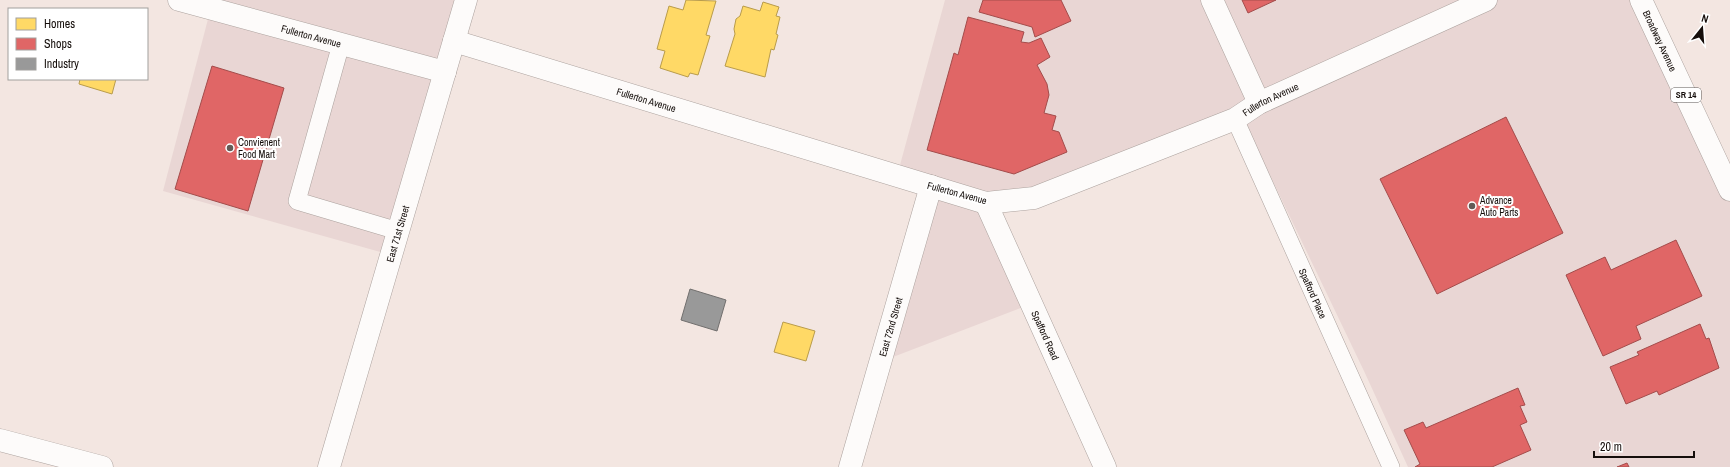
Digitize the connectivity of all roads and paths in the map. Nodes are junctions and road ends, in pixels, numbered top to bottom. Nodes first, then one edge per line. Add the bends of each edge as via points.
1 (179, 0) edge
2 (466, 0) edge
3 (1212, 0) edge
4 (1486, 0) edge
5 (1641, 0) edge
6 (454, 41) junction
7 (341, 44) junction
8 (445, 72) junction
9 (1259, 103) junction
10 (1235, 119) junction
11 (931, 186) junction
12 (1730, 190) edge
13 (986, 203) junction
14 (398, 231) junction
15 (0, 440) edge
16 (102, 467) edge
17 (329, 467) edge
18 (850, 467) edge
19 (1105, 467) edge
20 (1391, 467) edge

1 - 7 street, Fullerton Avenue
2 - 6 street, East 71st Street
3 - 9 street
4 - 9 street, Fullerton Avenue
5 - 12 street, Broadway Avenue / SR 14
6 - 8 street, East 71st Street
6 - 11 street, Fullerton Avenue
7 - 8 street, Fullerton Avenue
7 - 14 lane via 297,201
8 - 14 street, East 71st Street
9 - 10 street, Fullerton Avenue
10 - 13 street, Fullerton Avenue via 1034,198
10 - 20 lane, Spafford Place
11 - 13 street, Fullerton Avenue
11 - 18 street, East 72nd Street
13 - 19 street, Spafford Road
14 - 17 street, East 71st Street
15 - 16 street

